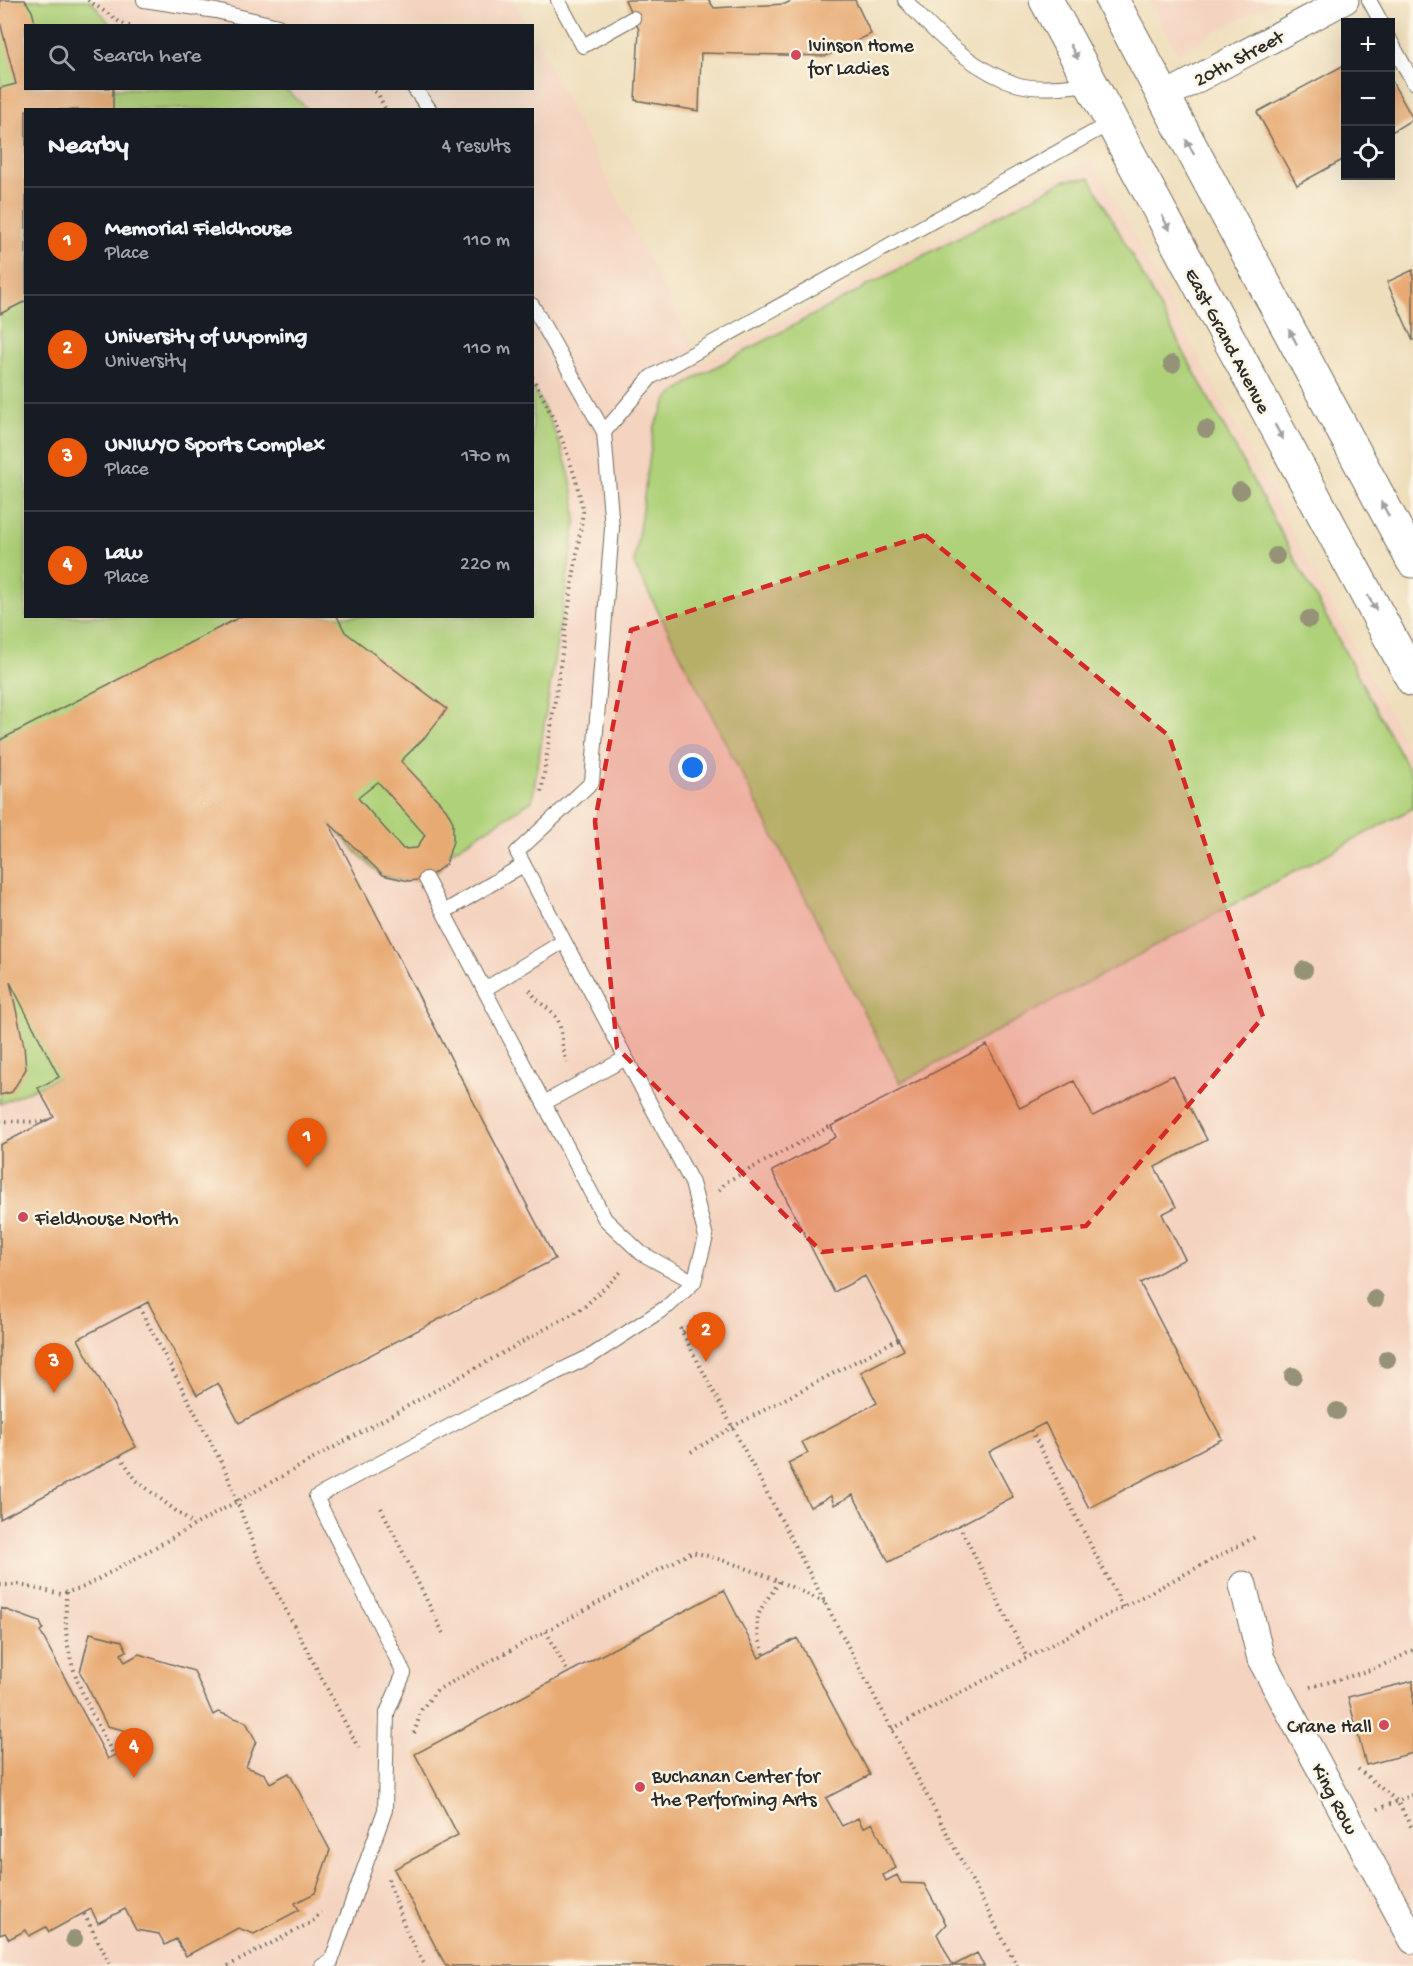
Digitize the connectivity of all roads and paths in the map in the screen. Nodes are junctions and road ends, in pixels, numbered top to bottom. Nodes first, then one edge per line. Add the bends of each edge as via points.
1 (88, 0) edge
2 (144, 0) edge
3 (558, 0) edge
4 (905, 0) edge
5 (1047, 0) edge
6 (1112, 0) edge
7 (1345, 0) edge
8 (1369, 0) edge
9 (633, 18) dead end
10 (1379, 18) edge
11 (121, 24) edge
12 (270, 24) edge
13 (1395, 49) edge
14 (1413, 82) edge
15 (1091, 84) junction
16 (373, 90) edge
17 (415, 90) edge
18 (1163, 96) junction
19 (385, 108) edge
20 (429, 108) edge
21 (1112, 122) junction
22 (534, 309) edge
23 (534, 380) edge
24 (604, 432) junction
25 (1413, 561) edge
26 (1413, 680) edge
27 (536, 834) junction
28 (523, 865) junction
29 (426, 879) dead end
30 (444, 912) junction
31 (564, 941) junction
32 (519, 968) junction
33 (484, 989) junction
34 (626, 1058) junction
35 (580, 1084) junction
36 (544, 1103) junction
37 (0, 1121) edge
38 (45, 1122) dead end
39 (831, 1126) dead end
40 (716, 1192) dead end
41 (641, 1253) junction
42 (694, 1282) junction
43 (668, 1306) junction
44 (139, 1307) dead end
45 (702, 1310) dead end
46 (682, 1332) junction
47 (898, 1339) dead end
48 (734, 1425) junction
49 (1031, 1430) dead end
50 (691, 1452) dead end
51 (120, 1456) dead end
52 (235, 1502) junction
53 (381, 1508) dead end
54 (194, 1525) junction
55 (959, 1525) dead end
56 (1255, 1537) dead end
57 (780, 1581) junction
58 (0, 1585) edge
59 (1243, 1585) dead end
60 (66, 1592) junction
61 (826, 1603) junction
62 (1124, 1606) junction
63 (546, 1631) junction
64 (443, 1634) dead end
65 (1413, 1650) edge
66 (764, 1654) dead end
67 (1027, 1658) junction
68 (568, 1673) dead end
69 (1301, 1689) dead end
70 (892, 1728) junction
71 (414, 1739) dead end
72 (363, 1755) dead end
73 (114, 1756) dead end
74 (1413, 1795) edge
75 (1348, 1821) junction
76 (390, 1872) dead end
77 (328, 1906) dead end
78 (84, 1914) dead end
79 (1413, 1941) edge
80 (111, 1966) edge
81 (228, 1966) edge
82 (322, 1966) edge
83 (425, 1966) edge
84 (1017, 1966) edge

1 - 11 path
2 - 12 lane
3 - 9 lane via 583,46
4 - 15 lane via 968,60 1017,84
5 -> 15 main road, East Grand Avenue
6 - 18 main road
7 - 18 street, 20th Street
8 - 10 lane
13 - 14 lane
15 - 21 main road, East Grand Avenue
16 - 19 path
17 - 20 lane
25 -> 18 main road
21 - 24 lane via 651,376
21 -> 26 main road, East Grand Avenue
22 - 24 lane
23 - 27 path via 575,469 583,512
24 - 27 lane via 612,528 592,782
27 - 28 lane via 517,852
28 - 30 lane
28 - 31 lane
29 - 30 lane
30 - 33 lane
31 - 32 lane
31 - 34 lane
32 - 33 lane
32 - 35 path via 537,1002 558,1021 565,1057
33 - 36 lane
34 - 35 lane
34 - 42 lane via 692,1183 706,1237
35 - 36 lane
36 - 41 lane via 605,1219
37 - 38 path
39 - 40 path via 726,1182
41 - 42 lane
41 - 52 path via 583,1308
42 - 43 lane
43 - 46 path
43 - 82 lane via 591,1356 316,1497 404,1673 387,1713 385,1810 331,1962
44 - 52 path via 225,1469
45 - 46 path
46 - 48 path
47 - 48 path
48 - 50 path
48 - 61 path
49 - 62 path
51 - 54 path via 136,1480
52 - 54 path
52 - 72 path via 258,1557
53 - 64 path
54 - 60 path via 84,1587
55 - 67 path
56 - 62 path
57 - 61 path
57 - 63 path via 726,1560 692,1552
57 - 66 path via 759,1612 755,1629
58 - 60 path
59 - 75 street, King Row via 1262,1659
60 - 73 path via 66,1638 71,1663
61 - 70 path
62 - 67 path
63 - 68 path
63 - 71 path via 436,1690 422,1709
65 - 69 path via 1356,1676
67 - 70 path
70 - 84 path
74 - 75 path
75 - 79 street, King Row
76 - 83 path via 387,1881
77 - 81 path via 312,1922
78 - 80 path

